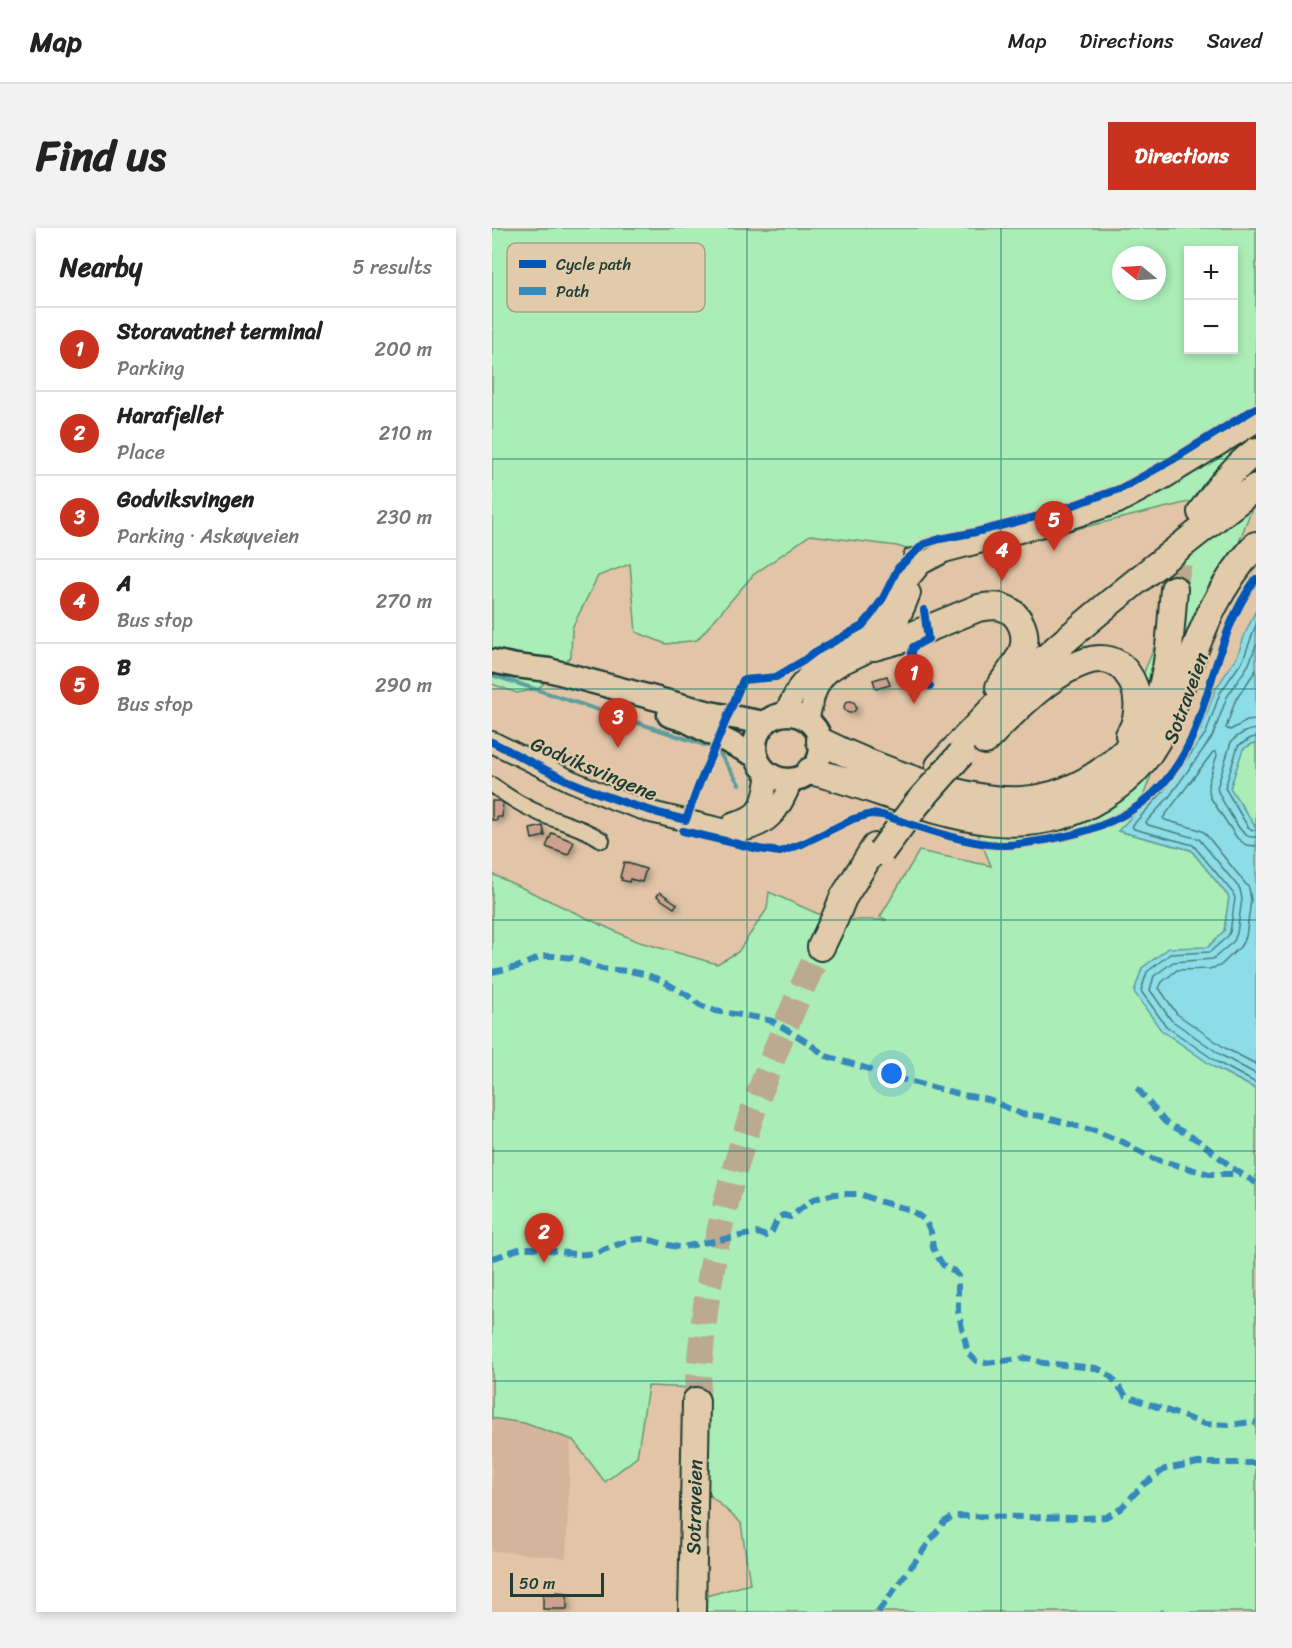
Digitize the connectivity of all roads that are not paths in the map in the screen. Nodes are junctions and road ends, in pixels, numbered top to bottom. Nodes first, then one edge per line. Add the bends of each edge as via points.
1 (1256, 422) edge
2 (1256, 451) edge
3 (1256, 487) edge
4 (1256, 505) edge
5 (1201, 512) tunnel mouth
6 (1256, 545) edge
7 (913, 563) junction
8 (1174, 589) tunnel mouth
9 (874, 647) junction
10 (492, 661) edge
11 (516, 666) junction
12 (1003, 705) junction
13 (774, 719) junction
14 (814, 730) junction
15 (492, 742) edge
16 (762, 765) junction
17 (1104, 769) junction
18 (801, 776) junction
19 (492, 785) edge
20 (705, 825) junction
21 (602, 840) dead end
22 (878, 849) junction
23 (821, 947) tunnel mouth
24 (696, 1401) tunnel mouth
25 (692, 1612) edge

1 - 7 main road via 1118,502 944,552 921,564
2 - 5 highway via 1240,463
3 - 12 highway via 1049,656
4 - 12 highway
6 - 18 highway via 1217,598 1170,715 1147,758 1132,775 1093,802 1064,815 1027,823 986,821
7 - 9 main road via 910,591 899,620
7 - 13 main road via 906,582 872,630 816,666
8 - 17 highway via 1160,695 1138,738
9 - 12 highway via 978,608 1001,607 1020,620 1025,643
9 - 14 main road via 836,666 824,677 817,687
10 - 11 main road
11 - 13 main road via 549,669 710,713
11 - 16 main road via 545,679 685,720
12 - 17 highway via 1075,664 1105,660 1123,668 1137,694 1136,717 1133,730
12 - 22 highway via 935,771
12 - 22 highway, bridge via 974,752 961,754
13 - 14 main road via 796,715
13 - 16 main road via 755,742
14 - 17 highway via 856,758 902,776 988,800 1042,798 1078,786
14 - 18 main road via 821,749 819,757
15 - 20 main road, Godviksvingene via 616,800
16 - 18 main road via 779,779
16 - 20 main road, Godviksvingene via 765,795 754,815 745,820
18 - 20 main road, Godviksvingene via 775,813 761,825 734,832
19 - 21 street via 512,801 590,831
22 - 23 highway
24 - 25 highway, Sotraveien

